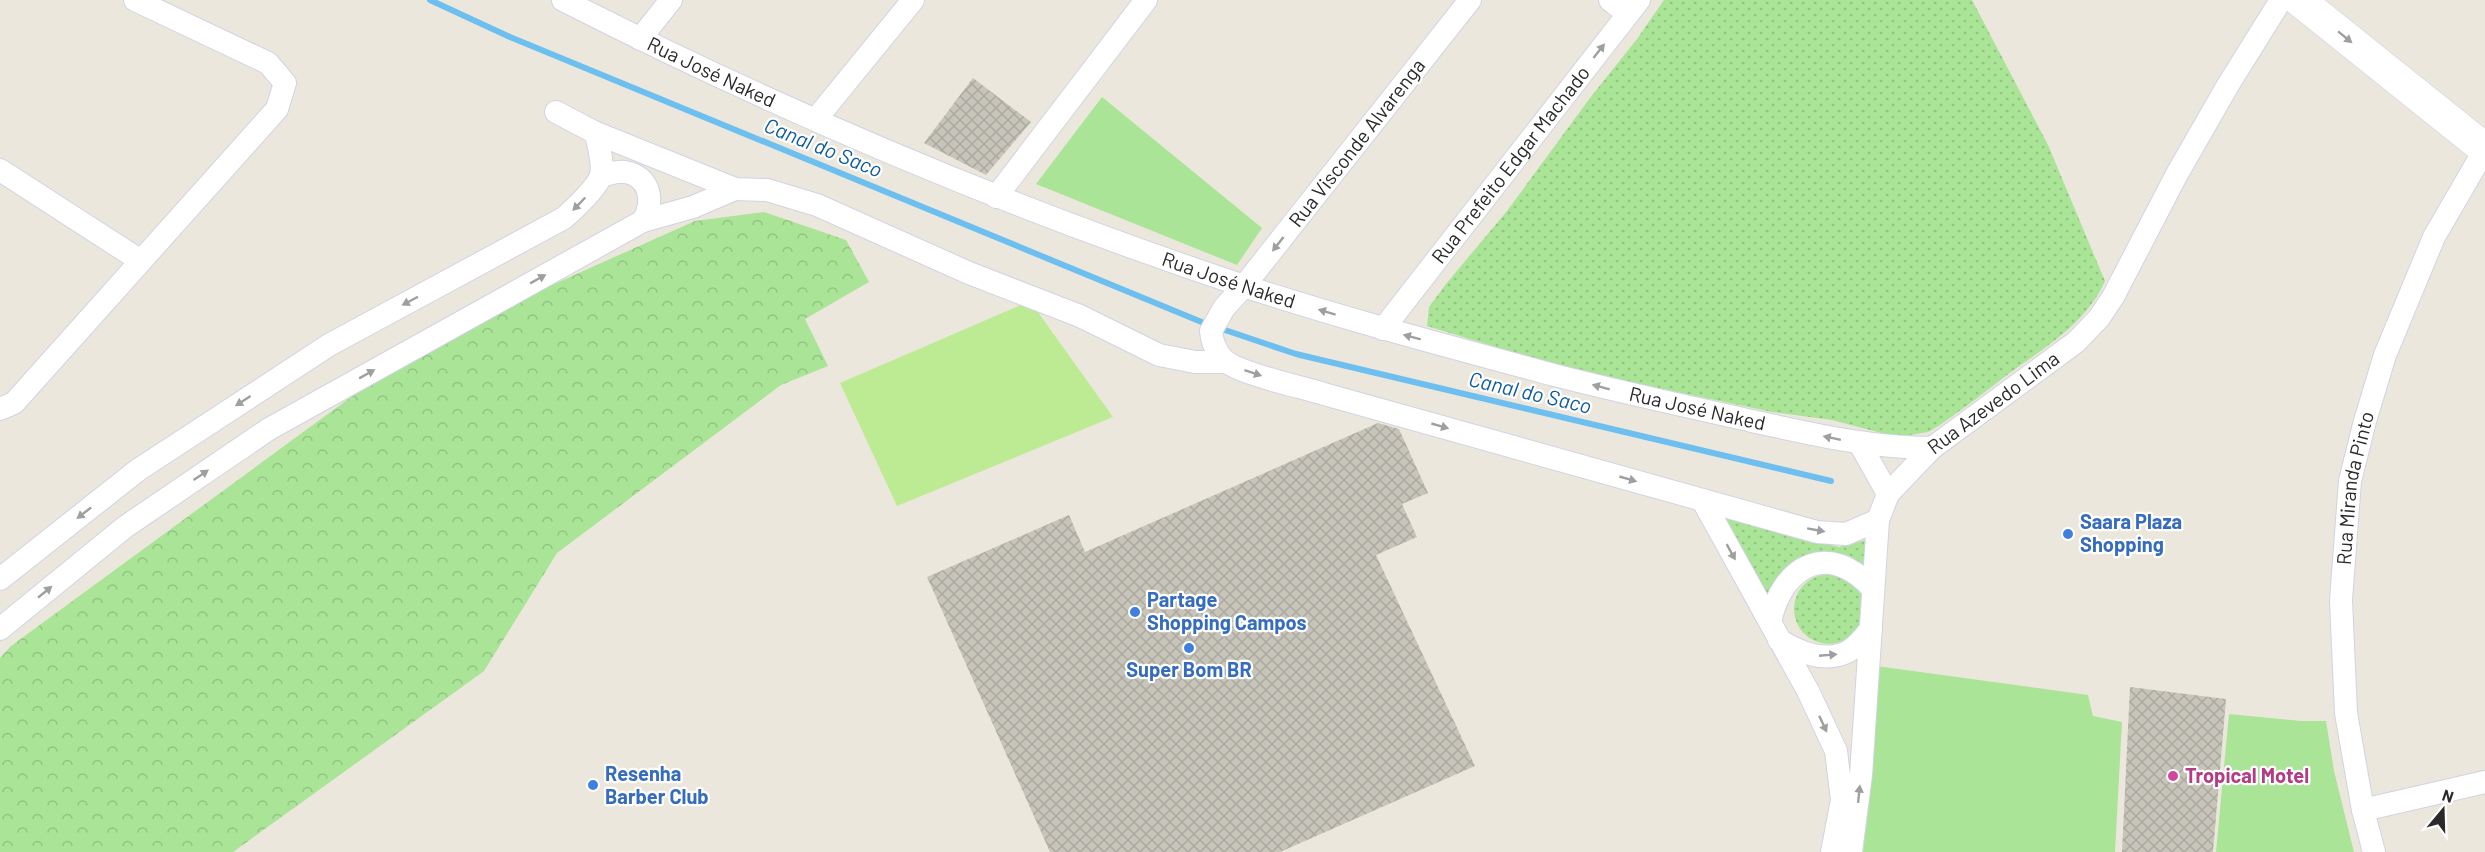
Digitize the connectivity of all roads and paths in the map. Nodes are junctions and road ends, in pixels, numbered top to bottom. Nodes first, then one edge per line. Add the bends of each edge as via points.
1 (135, 0) edge
2 (563, 0) edge
3 (671, 0) edge
4 (913, 0) edge
5 (1146, 0) edge
6 (1470, 0) edge
7 (1610, 0) edge
8 (2281, 0) edge
9 (2299, 0) edge
10 (1634, 7) edge
11 (640, 39) junction
12 (556, 112) dead end
13 (816, 118) junction
14 (596, 133) junction
15 (2485, 149) edge
16 (0, 170) edge
17 (601, 176) junction
18 (735, 189) junction
19 (996, 197) junction
20 (644, 221) junction
21 (141, 261) junction
22 (1244, 286) junction
23 (1383, 329) junction
24 (1211, 331) junction
25 (1172, 358) junction
26 (1225, 362) junction
27 (0, 409) edge
28 (1860, 444) junction
29 (1932, 448) junction
30 (1888, 494) junction
31 (1703, 501) junction
32 (1878, 520) junction
33 (0, 579) edge
34 (1873, 589) junction
35 (0, 629) edge
36 (1871, 629) junction
37 (1775, 631) junction
38 (2485, 782) edge
39 (2363, 810) junction
40 (1833, 852) edge
41 (1851, 852) edge
42 (2374, 852) edge

1 - 21 street via 268,63 285,83 277,109
2 - 11 street, Rua José Naked
3 - 11 street
4 - 13 street
5 - 19 street
6 -> 22 street, Rua Visconde Alvarenga
7 - 10 street
8 - 29 street, Rua Azevedo Lima via 2222,95 2099,318 2076,342
9 -> 15 main road
23 -> 10 street, Rua Prefeito Edgar Machado
11 - 13 street, Rua José Naked
12 - 14 street
13 - 19 street, Rua José Naked
14 - 17 street
14 - 18 street
15 - 39 street, Rua Miranda Pinto via 2434,237 2385,355 2350,481 2341,600 2346,713
16 - 21 street
17 - 20 street via 628,172 645,184 651,203
17 -> 33 street via 564,218 329,345 138,470
18 - 20 street via 693,207
18 - 25 street via 768,190 817,205
19 - 22 street, Rua José Naked
35 -> 20 street via 125,527 269,429
21 - 27 street via 14,403
23 -> 22 street, Rua José Naked
22 - 24 street, Rua Visconde Alvarenga via 1224,308
28 -> 23 street, Rua José Naked via 1624,393
24 - 25 street
24 - 26 street via 1215,348
25 - 26 street
26 -> 31 street
28 - 29 street, Rua José Naked
28 - 30 street
29 - 30 street, Rua Azevedo Lima
30 - 32 street, Rua Azevedo Lima
31 -> 32 street via 1817,532 1846,534
31 -> 37 street
32 - 34 street, Rua Azevedo Lima
34 - 36 street, Rua Azevedo Lima
34 - 37 street via 1850,568 1824,563 1809,567 1781,589
37 -> 36 street via 1805,654 1825,655 1846,653
41 -> 36 street, Rua Azevedo Lima via 1861,775
37 -> 40 street via 1836,751 1842,800
38 - 39 street
39 - 42 street, Rua Miranda Pinto

